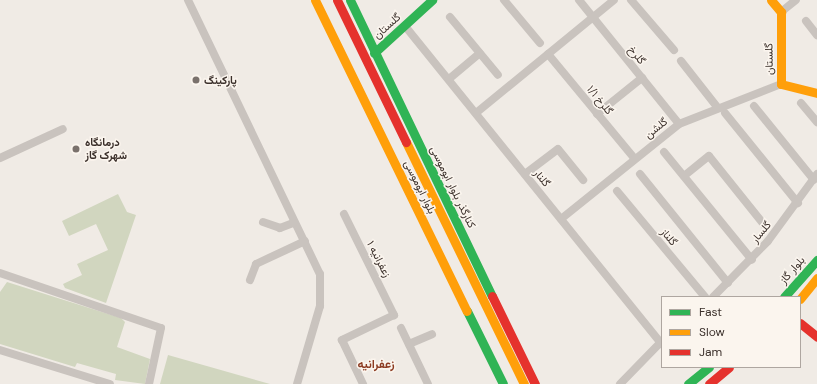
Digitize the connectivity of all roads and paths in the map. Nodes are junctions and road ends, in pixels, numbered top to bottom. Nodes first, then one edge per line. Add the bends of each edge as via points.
1 (188, 0) edge
2 (315, 0) edge
3 (337, 0) edge
4 (350, 0) edge
5 (432, 0) edge
6 (504, 0) edge
7 (579, 0) edge
8 (614, 0) edge
9 (631, 0) edge
10 (771, 0) edge
11 (796, 0) edge
12 (781, 12) junction
13 (450, 17) dead end
14 (593, 17) junction
15 (806, 21) dead end
16 (405, 26) junction
17 (817, 35) edge
18 (540, 43) dead end
19 (674, 50) dead end
20 (374, 53) junction
21 (480, 53) junction
22 (548, 54) junction
23 (681, 60) dead end
24 (498, 75) dead end
25 (642, 78) junction
26 (449, 79) junction
27 (781, 84) junction
28 (817, 93) edge
29 (801, 103) dead end
30 (754, 106) dead end
31 (722, 111) junction
32 (476, 112) junction
33 (597, 114) junction
34 (817, 122) edge
35 (679, 124) junction
36 (63, 129) dead end
37 (664, 152) dead end
38 (0, 158) edge
39 (635, 159) junction
40 (525, 174) junction
41 (640, 174) dead end
42 (684, 176) junction
43 (815, 177) edge
44 (583, 180) dead end
45 (440, 188) junction
46 (617, 191) dead end
47 (798, 203) junction
48 (440, 212) junction
49 (344, 214) dead end
50 (561, 219) junction
51 (263, 222) dead end
52 (293, 223) junction
53 (765, 226) dead end
54 (305, 241) junction
55 (752, 260) junction
56 (817, 260) edge
57 (0, 273) edge
58 (483, 277) junction
59 (817, 278) edge
60 (250, 280) dead end
61 (728, 283) junction
62 (704, 296) edge
63 (714, 296) edge
64 (785, 296) edge
65 (482, 298) junction
66 (801, 298) edge
67 (801, 324) edge
68 (401, 328) dead end
69 (432, 334) dead end
70 (817, 337) edge
71 (661, 343) edge
72 (409, 344) junction
73 (0, 350) edge
74 (708, 368) edge
75 (728, 368) edge
76 (110, 384) edge
77 (149, 384) edge
78 (297, 384) edge
79 (363, 384) edge
80 (428, 384) edge
81 (503, 384) edge
82 (524, 384) edge
83 (535, 384) edge
84 (620, 384) edge
85 (688, 384) edge
86 (709, 384) edge

1 - 52 street
2 - 81 main road, بلوار ابوموسی
3 - 48 main road, بلوار ابوموسی
4 - 20 main road, کنارگذر بلوار ابوموسی
5 - 16 main road, گلستان
6 - 18 street
7 - 14 street, گلرخ
8 - 14 street
9 - 19 street
10 - 12 main road
11 - 12 street
12 - 27 main road, گلستان
13 - 21 street
14 - 22 street
14 - 25 street, گلرخ
15 - 17 street
16 - 20 main road, گلستان
16 - 26 street, گلنار
20 - 45 main road, کنارگذر بلوار ابوموسی
21 - 24 street
21 - 26 street
22 - 32 street
22 - 33 street, گلرخ ۱/۱
23 - 31 street
25 - 33 street
25 - 35 street, گلرخ
26 - 32 street, گلنار
27 - 28 main road, گلستان
27 - 31 street, گلشن
29 - 34 street
30 - 43 street
31 - 35 street, گلشن
31 - 47 street
32 - 40 street, گلنار
33 - 39 street, گلرخ ۱/۱
35 - 39 street, گلشن
36 - 38 street
37 - 42 street
39 - 50 street, گلشن
40 - 44 street via 558,149
40 - 50 street, گلنار
41 - 61 street
42 - 53 street via 709,156
42 - 55 street
43 - 47 street, گلسار
45 - 48 main road
45 - 58 main road, کنارگذر بلوار ابوموسی
46 - 62 street, گلناز
47 - 55 street, گلسار
48 - 65 main road, بلوار ابوموسی
49 - 79 street, زعفرانیه ۱ via 394,315 342,340
50 - 71 street, گلنار
51 - 52 street via 280,228
52 - 54 street
54 - 60 street via 256,264
54 - 78 street via 320,274 321,289
55 - 61 street, گلسار
56 - 64 main road, بلوار گاز
57 - 77 street via 161,328
58 - 65 main road
58 - 83 main road, کنارگذر بلوار ابوموسی
59 - 66 main road
61 - 63 street, گلسار
65 - 82 main road, بلوار ابوموسی
67 - 70 main road
68 - 72 street
69 - 72 street
71 - 84 street
72 - 80 street
73 - 76 street
74 - 85 main road
75 - 86 main road

